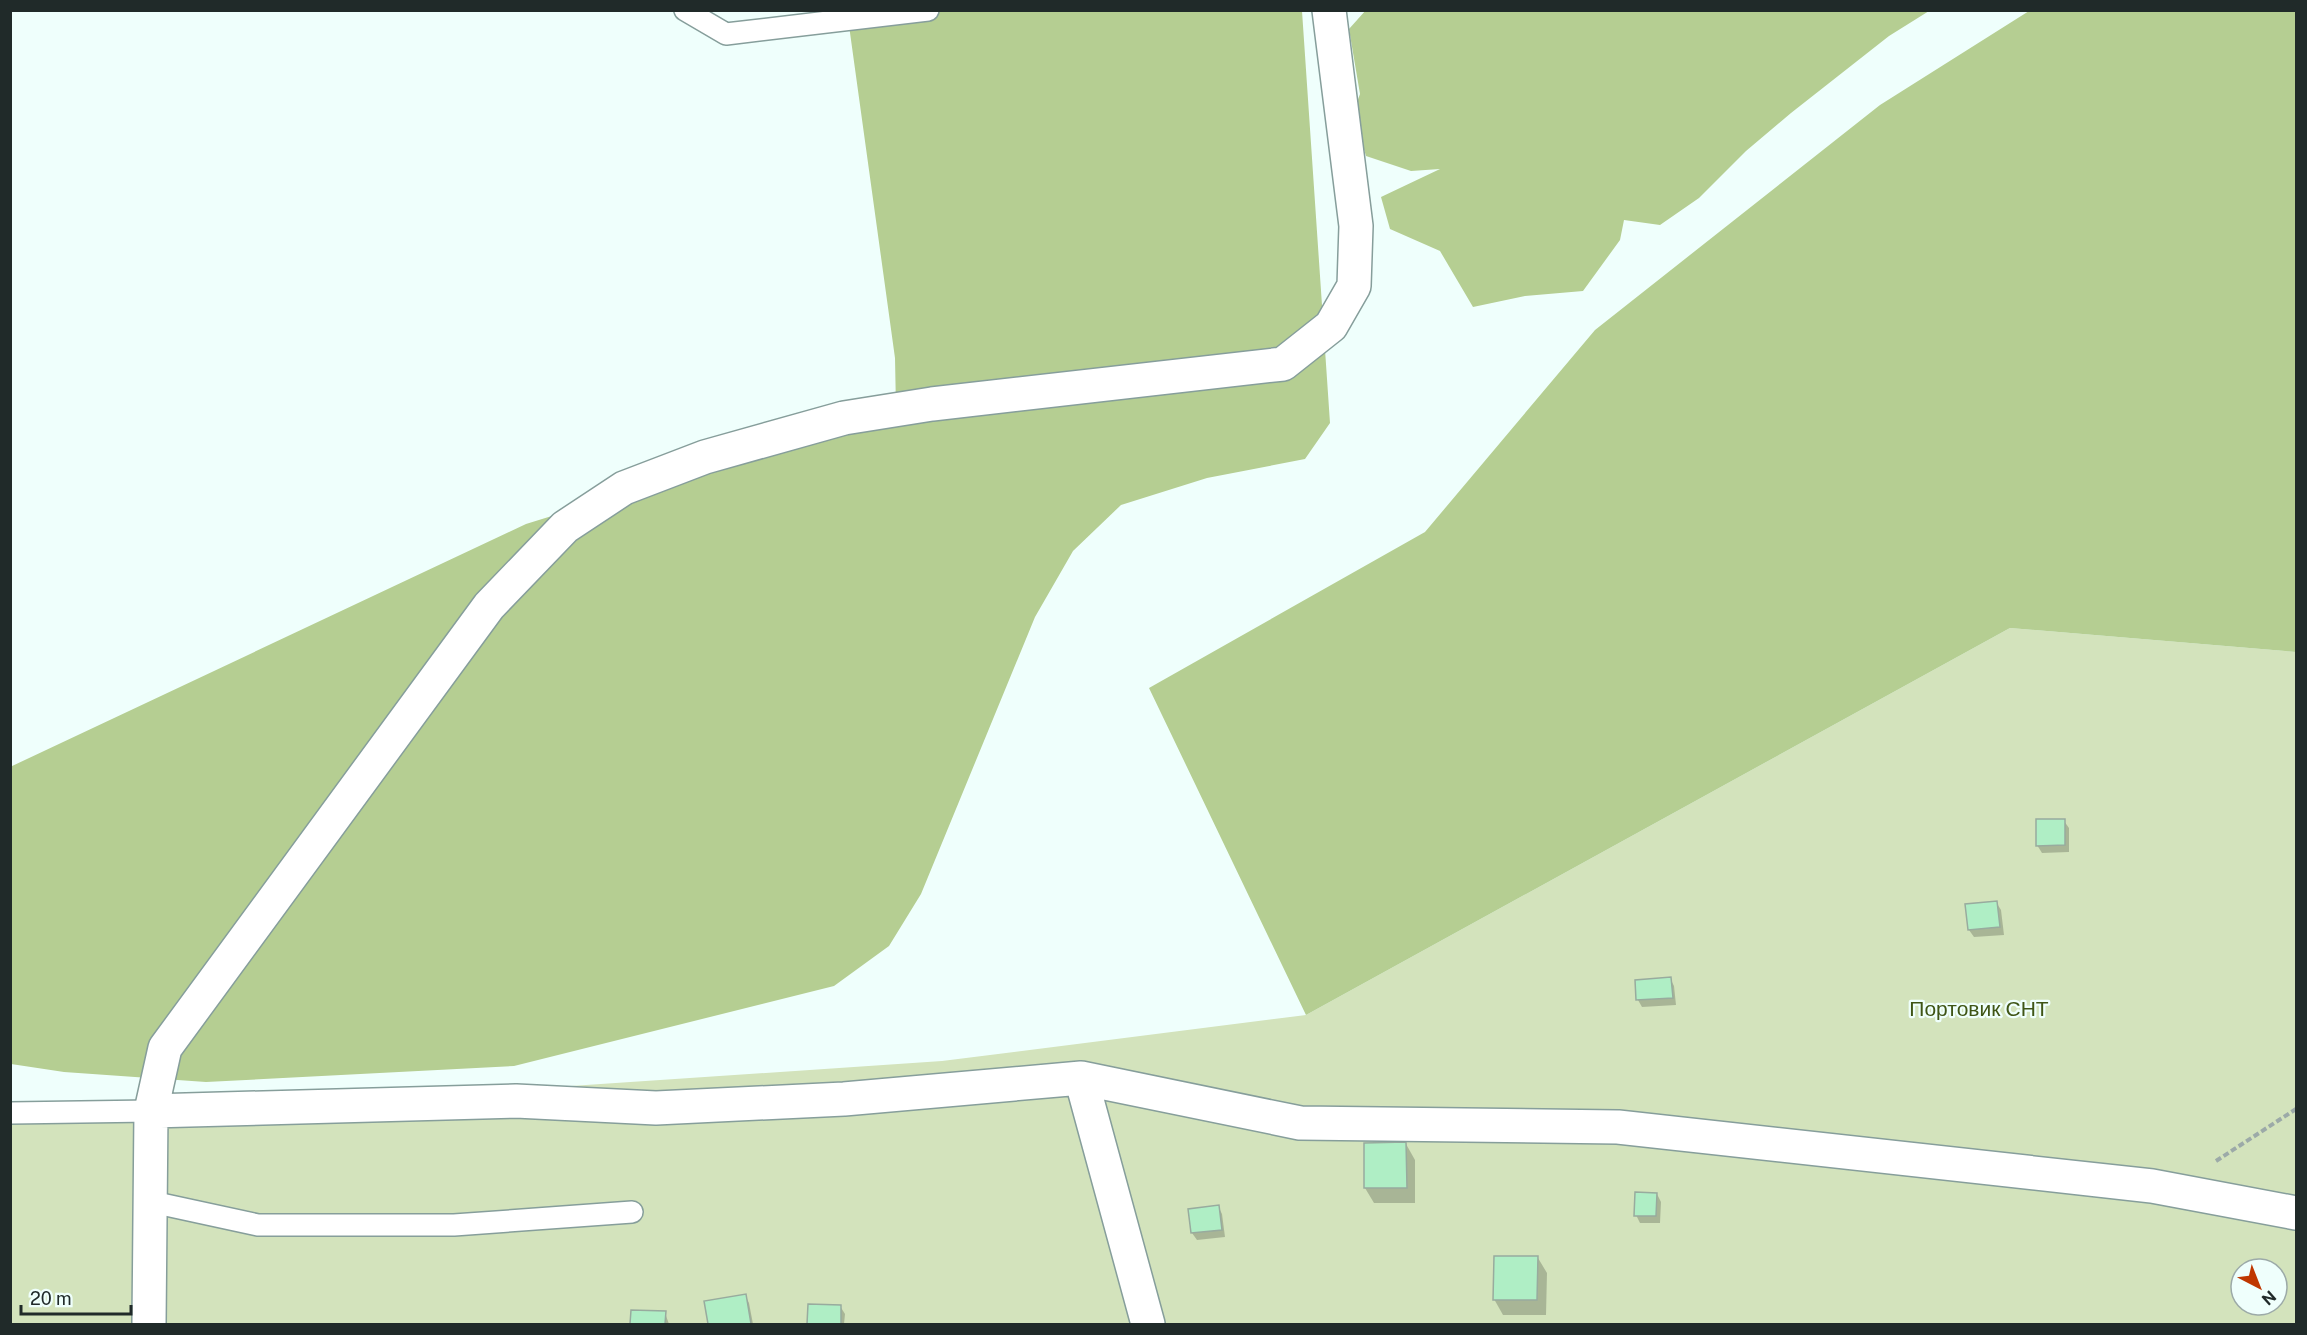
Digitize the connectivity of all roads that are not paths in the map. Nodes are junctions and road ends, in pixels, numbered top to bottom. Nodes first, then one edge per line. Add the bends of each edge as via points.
1 (685, 10) edge
2 (928, 10) edge
3 (1329, 10) edge
4 (1081, 1078) junction
5 (151, 1111) junction
6 (10, 1113) edge
7 (152, 1202) junction
8 (633, 1212) dead end
9 (2296, 1214) edge
10 (149, 1324) edge
11 (1148, 1324) edge

1 - 2 lane via 726,34
3 - 5 street via 1356,226 1354,286 1331,326 1283,364 844,417 705,457 624,488 565,527 489,606 165,1048
4 - 5 street via 844,1099 656,1108 516,1101
4 - 9 street via 1300,1123 1618,1127 2152,1186
4 - 11 street
5 - 6 lane
5 - 7 street
7 - 8 lane via 258,1225 454,1225
7 - 10 street

